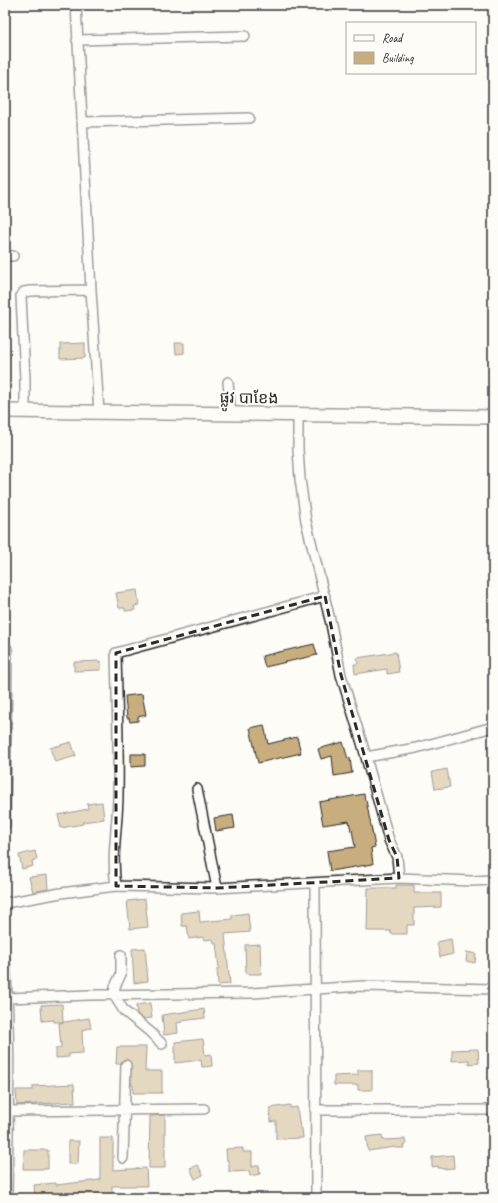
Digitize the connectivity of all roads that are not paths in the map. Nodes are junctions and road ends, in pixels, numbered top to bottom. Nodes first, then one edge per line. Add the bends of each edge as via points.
1 (76, 5) edge
2 (245, 36) dead end
3 (78, 40) junction
4 (249, 118) dead end
5 (82, 122) junction
6 (91, 290) junction
7 (228, 382) dead end
8 (5, 411) edge
9 (25, 411) junction
10 (99, 412) junction
11 (231, 414) junction
12 (298, 415) junction
13 (493, 417) edge
14 (325, 596) junction
15 (8, 649) dead end
16 (493, 727) edge
17 (366, 757) junction
18 (197, 789) dead end
19 (5, 825) edge
20 (399, 878) junction
21 (493, 880) edge
22 (315, 883) junction
23 (116, 886) junction
24 (217, 888) junction
25 (5, 903) edge
26 (121, 955) dead end
27 (5, 961) edge
28 (493, 989) edge
29 (315, 990) junction
30 (114, 995) junction
31 (7, 998) junction
32 (162, 1044) dead end
33 (126, 1065) dead end
34 (204, 1109) dead end
35 (315, 1110) junction
36 (493, 1110) edge
37 (126, 1111) junction
38 (8, 1112) junction
39 (123, 1158) dead end
40 (7, 1198) edge
41 (316, 1198) edge

1 - 3 street
2 - 3 street
3 - 5 street
4 - 5 street
5 - 6 street
6 - 9 street via 30,291 24,292 21,296
6 - 10 street
7 - 11 street
8 - 9 street, ផ្លូវ បាខែង
9 - 10 street, ផ្លូវ បាខែង
10 - 11 street, ផ្លូវ បាខែង
11 - 12 street, ផ្លូវ បាខែង
12 - 13 street, ផ្លូវ បាខែង
12 - 14 street via 302,500
14 - 17 street via 341,675
14 - 23 street via 116,653
15 - 19 street
16 - 17 street via 416,748
17 - 20 street via 389,840 397,857
18 - 24 street
20 - 21 street
20 - 22 street
22 - 24 street
22 - 29 street
23 - 24 street
23 - 25 street
26 - 30 street via 121,974
27 - 31 street
28 - 29 street via 363,986
29 - 30 street
29 - 35 street
30 - 31 street
30 - 32 street via 124,1011
31 - 38 street
33 - 37 street
34 - 37 street
35 - 36 street
35 - 41 street
37 - 38 street
37 - 39 street
38 - 40 street

